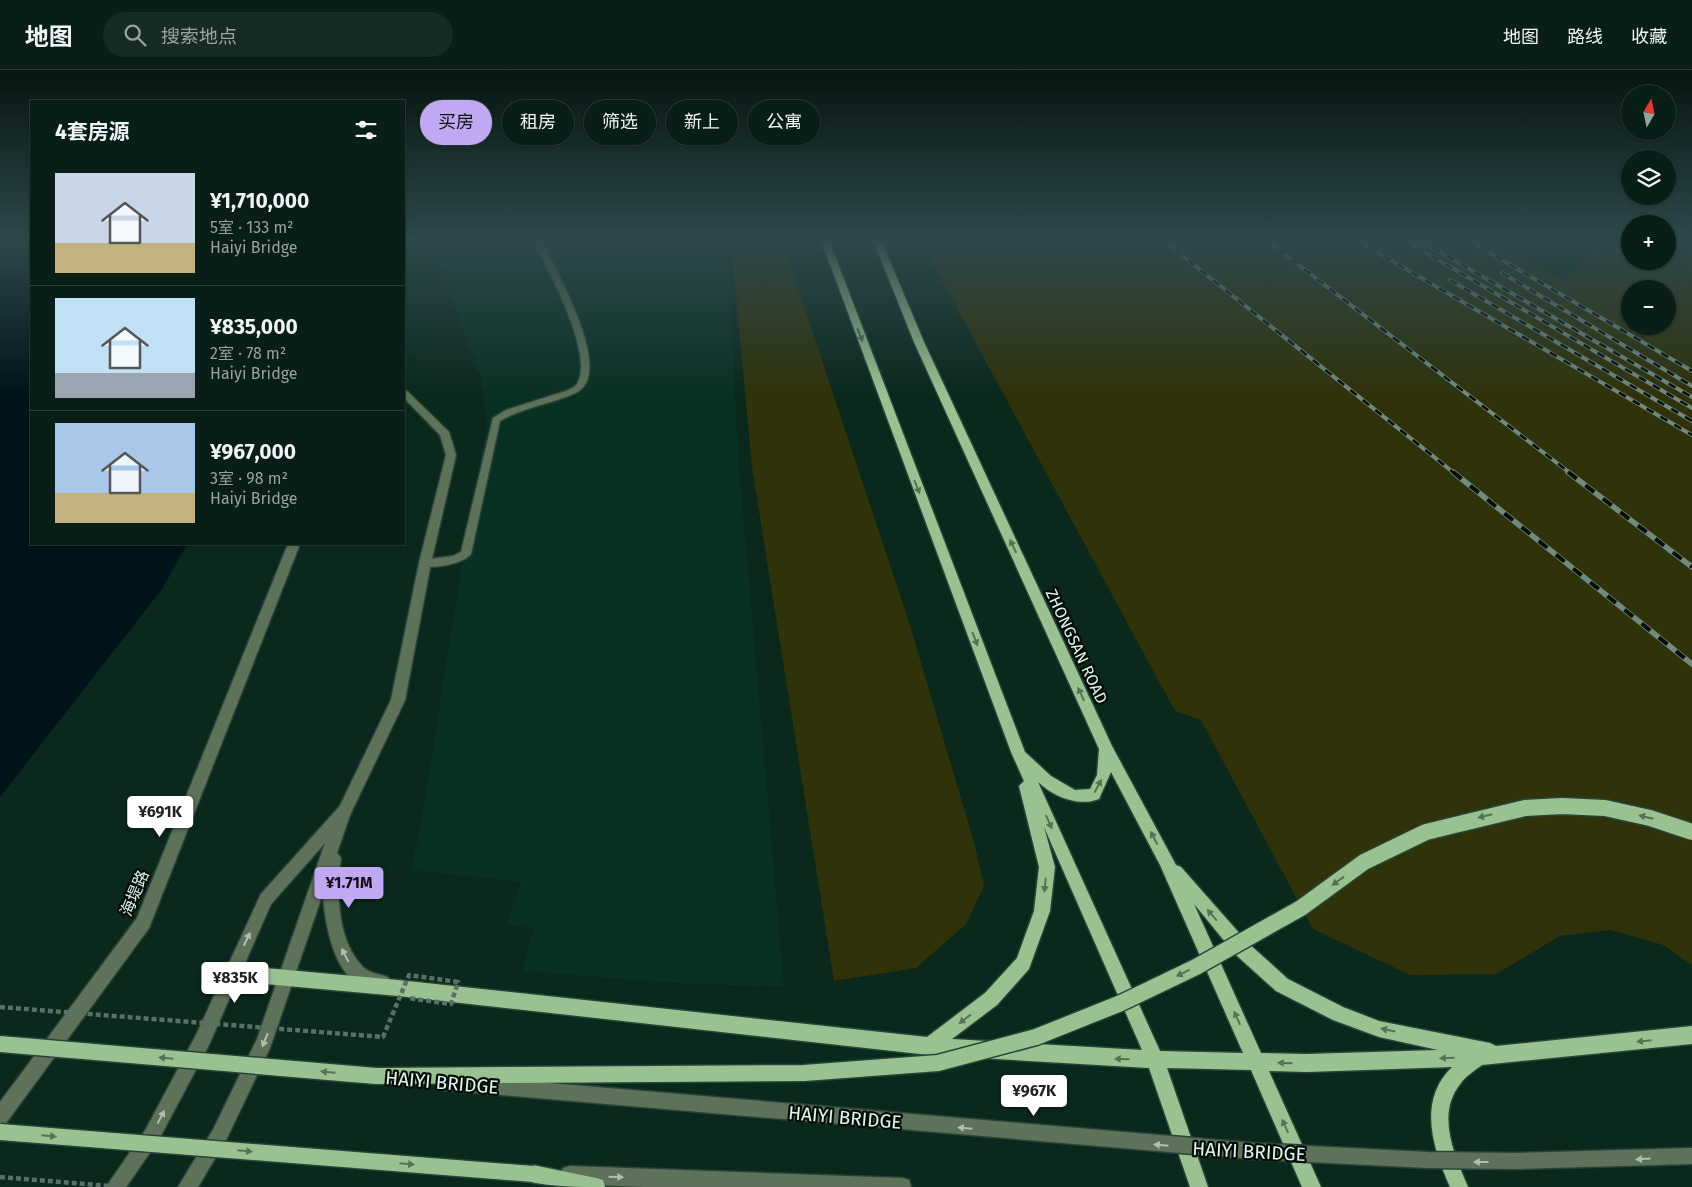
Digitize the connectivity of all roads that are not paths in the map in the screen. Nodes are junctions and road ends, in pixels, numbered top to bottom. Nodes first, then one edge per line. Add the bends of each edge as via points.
1 (561, 292) edge
2 (845, 292) edge
3 (898, 292) edge
4 (405, 394) edge
5 (294, 545) edge
6 (425, 563) junction
7 (1106, 748) junction
8 (1018, 752) junction
9 (344, 812) junction
10 (1692, 832) edge
11 (1166, 860) junction
12 (231, 973) junction
13 (287, 978) junction
14 (403, 993) junction
15 (1692, 1035) edge
16 (0, 1044) edge
17 (929, 1046) junction
18 (1504, 1055) junction
19 (1478, 1057) junction
20 (1155, 1059) junction
21 (1257, 1062) junction
22 (376, 1076) junction
23 (0, 1117) edge
24 (0, 1132) edge
25 (1692, 1156) edge
26 (533, 1174) junction
27 (115, 1187) edge
28 (187, 1187) edge
29 (596, 1187) edge
30 (902, 1187) edge
31 (1199, 1187) edge
32 (1312, 1187) edge
33 (1459, 1187) edge

1 - 6 lane via 575,321 586,364 584,380 576,390 509,412 496,420 466,554 455,560
2 -> 8 main road
7 -> 3 main road, ZHONGSAN ROAD
4 - 6 street via 445,434 451,455
5 - 23 street, 海堤路 via 142,923
6 - 9 street via 398,700
8 -> 7 main road via 1046,780 1072,796 1094,794 1104,776
11 -> 7 main road, ZHONGSAN ROAD
8 -> 17 main road via 1047,867 1042,911 1023,963 991,999
8 -> 20 main road
12 -> 9 street via 266,899
9 - 13 street
14 -> 9 street via 358,974 344,956 334,912 332,864
10 -> 22 main road, bridge via 1605,808 1562,806 1525,808 1426,832 1364,862 1277,922 1196,967 1121,1003 1036,1037 938,1063 804,1073
18 -> 11 main road via 1379,1028 1339,1014 1282,985 1242,949
21 -> 11 main road, ZHONGSAN ROAD
12 - 13 main road
27 -> 12 street via 156,1126 202,1041
13 - 14 main road
13 -> 28 street via 264,1042 220,1134
14 - 17 main road
15 -> 18 main road
22 -> 16 main road, HAIYI BRIDGE, bridge
20 -> 17 main road
18 - 19 main road
19 -> 21 main road
19 - 33 main road via 1452,1079 1439,1103 1441,1141
20 - 21 main road
20 - 31 main road
32 -> 21 main road, ZHONGSAN ROAD
25 -> 22 street, HAIYI BRIDGE, bridge via 1530,1162 1415,1161 1195,1148
24 -> 26 main road, bridge
26 - 29 main road
26 -> 30 street

